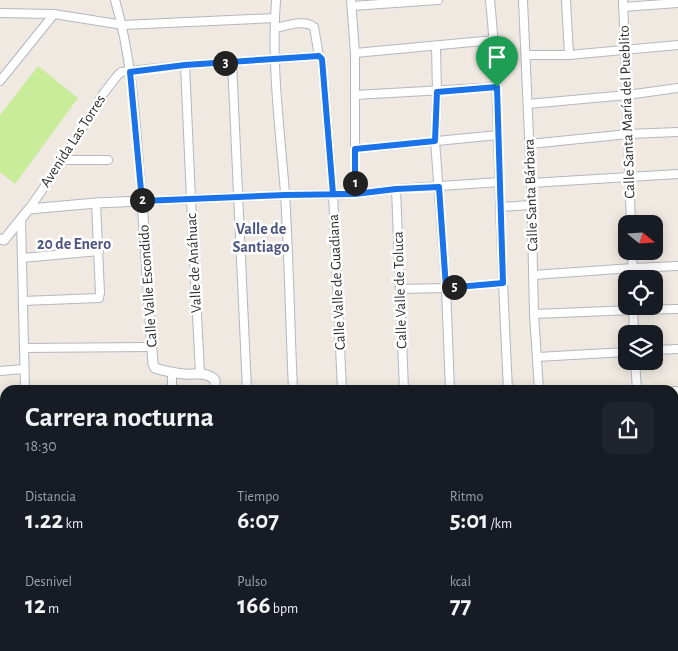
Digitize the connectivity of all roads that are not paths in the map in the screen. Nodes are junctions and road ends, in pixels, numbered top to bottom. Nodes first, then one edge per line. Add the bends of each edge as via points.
1 (115, 0) edge
2 (276, 0) edge
3 (438, 0) edge
4 (490, 0) edge
5 (523, 0) edge
6 (566, 0) edge
7 (352, 3) edge
8 (678, 3) edge
9 (623, 4) edge
10 (0, 13) edge
11 (54, 14) junction
12 (275, 18) junction
13 (122, 25) junction
14 (274, 28) junction
15 (494, 40) junction
16 (678, 45) edge
17 (436, 46) junction
18 (624, 49) junction
19 (355, 53) junction
20 (526, 55) junction
21 (568, 55) junction
22 (319, 56) junction
23 (275, 59) junction
24 (232, 62) junction
25 (185, 65) junction
26 (130, 72) junction
27 (0, 81) edge
28 (497, 87) junction
29 (678, 88) edge
30 (437, 92) junction
31 (355, 95) junction
32 (627, 95) junction
33 (528, 104) junction
34 (678, 132) edge
35 (628, 134) junction
36 (498, 135) junction
37 (435, 141) junction
38 (530, 144) junction
39 (355, 149) junction
40 (63, 160) junction
41 (108, 160) dead end
42 (678, 174) edge
43 (630, 176) junction
44 (500, 182) junction
45 (531, 183) junction
46 (439, 187) junction
47 (396, 189) junction
48 (333, 194) junction
49 (355, 194) junction
50 (285, 195) junction
51 (238, 197) junction
52 (191, 199) junction
53 (142, 201) junction
54 (96, 203) junction
55 (531, 205) junction
56 (500, 207) junction
57 (28, 209) junction
58 (631, 215) edge
59 (21, 218) junction
60 (1, 242) edge
61 (99, 251) junction
62 (22, 258) junction
63 (633, 260) edge
64 (678, 266) edge
65 (633, 268) junction
66 (533, 275) junction
67 (503, 283) junction
68 (446, 288) junction
69 (400, 290) junction
70 (23, 301) junction
71 (618, 309) edge
72 (663, 309) edge
73 (678, 309) edge
74 (534, 314) junction
75 (151, 347) junction
76 (24, 348) junction
77 (678, 349) edge
78 (663, 350) edge
79 (618, 352) edge
80 (537, 357) junction
81 (24, 369) junction
82 (636, 370) edge
83 (0, 371) edge
84 (172, 372) junction
85 (200, 373) junction
86 (25, 385) edge
87 (172, 385) edge
88 (215, 385) edge
89 (247, 385) edge
90 (293, 385) edge
91 (342, 385) edge
92 (404, 385) edge
93 (450, 385) edge
94 (508, 385) edge
95 (539, 385) edge
96 (637, 385) edge

1 - 13 street, Calle Valle Escondido
2 - 12 street
3 - 7 street
4 - 15 street
5 - 20 street, Calle Santa Bárbara
6 - 21 street
7 - 19 street
8 - 9 street
9 - 18 street, Calle Santa María del Pueblito
10 - 11 street
11 - 13 street
11 - 27 street
12 - 13 street
12 - 14 street
13 - 26 street, Calle Valle Escondido
14 - 22 street, Calle Valle de Guadiana via 311,24
14 - 23 street
15 - 17 street
15 - 28 street
16 - 18 street
17 - 19 street
17 - 30 street
18 - 21 street
18 - 32 street, Calle Santa María del Pueblito
19 - 31 street
20 - 21 street
20 - 33 street, Calle Santa Bárbara
22 - 23 street
22 - 48 street, Calle Valle de Guadiana via 322,59
23 - 24 street
23 - 50 street
24 - 25 street
24 - 51 street
25 - 26 street
25 - 52 street, Valle de Anáhuac
26 - 40 street, Avenida Las Torres via 121,72 103,94
26 - 53 street, Calle Valle Escondido
28 - 30 street
28 - 36 street
29 - 32 street
30 - 31 street
30 - 37 street
31 - 39 street
32 - 33 street
32 - 35 street, Calle Santa María del Pueblito
33 - 38 street, Calle Santa Bárbara
34 - 35 street
35 - 38 street
35 - 43 street, Calle Santa María del Pueblito
36 - 37 street
36 - 44 street
37 - 39 street
37 - 46 street
38 - 45 street, Calle Santa Bárbara
39 - 49 street
40 - 41 street
40 - 57 street, Avenida Las Torres
42 - 43 street
43 - 45 street
43 - 58 street, Calle Santa María del Pueblito
44 - 46 street
44 - 56 street
45 - 55 street, Calle Santa Bárbara
46 - 47 street
46 - 68 street
47 - 49 street
47 - 69 street, Calle Valle de Toluca
48 - 49 street
48 - 50 street
48 - 91 street, Calle Valle de Guadiana
50 - 51 street
50 - 90 street
51 - 52 street
51 - 89 street
52 - 53 street
52 - 85 street, Valle de Anáhuac
53 - 54 street
53 - 75 street, Calle Valle Escondido
54 - 57 street
54 - 61 street
55 - 56 street
55 - 66 street, Calle Santa Bárbara
56 - 67 street
57 - 59 street, Avenida Las Torres
59 - 60 street, Avenida Las Torres
59 - 62 street
61 - 62 street
61 - 70 street via 99,298
62 - 70 street
63 - 65 street
64 - 65 street
65 - 66 street
66 - 74 street, Calle Santa Bárbara
67 - 68 street
67 - 94 street
68 - 69 street
68 - 93 street
69 - 92 street, Calle Valle de Toluca
70 - 76 street
71 - 74 street
72 - 73 street
74 - 80 street, Calle Santa Bárbara
75 - 76 street
75 - 84 street, Calle Valle Escondido via 155,368
76 - 81 street
77 - 78 street
79 - 80 street
80 - 95 street, Calle Santa Bárbara
81 - 83 street
81 - 86 street
82 - 96 street
84 - 85 street
84 - 87 street
85 - 88 street via 210,375

